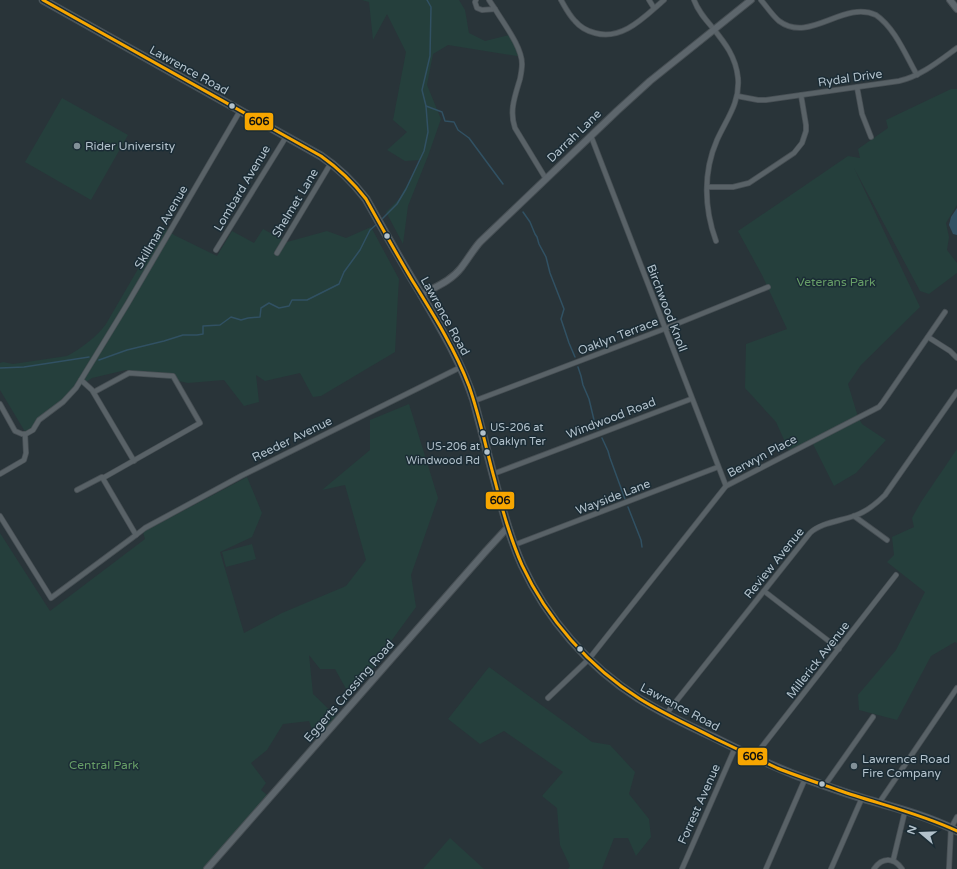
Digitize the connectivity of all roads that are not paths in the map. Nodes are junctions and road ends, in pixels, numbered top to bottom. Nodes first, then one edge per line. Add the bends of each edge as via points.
1 (43, 0) edge
2 (476, 0) edge
3 (489, 0) edge
4 (561, 0) edge
5 (649, 0) edge
6 (664, 0) edge
7 (694, 0) edge
8 (750, 0) edge
9 (761, 0) edge
10 (950, 0) edge
11 (654, 8) junction
12 (495, 9) junction
13 (957, 9) edge
14 (714, 30) junction
15 (957, 48) edge
16 (916, 75) junction
17 (857, 87) junction
18 (801, 95) junction
19 (737, 96) junction
20 (240, 111) junction
21 (590, 136) junction
22 (286, 137) junction
23 (871, 137) dead end
24 (331, 163) junction
25 (546, 179) junction
26 (707, 187) junction
27 (716, 241) dead end
28 (216, 250) dead end
29 (277, 253) dead end
30 (768, 287) dead end
31 (422, 295) junction
32 (945, 312) dead end
33 (664, 329) junction
34 (928, 337) junction
35 (957, 358) edge
36 (461, 367) junction
37 (81, 380) junction
38 (94, 392) junction
39 (957, 392) edge
40 (691, 399) junction
41 (474, 401) junction
42 (0, 404) edge
43 (25, 434) junction
44 (134, 461) junction
45 (718, 467) junction
46 (0, 474) edge
47 (493, 474) junction
48 (103, 478) junction
49 (726, 486) junction
50 (77, 490) dead end
51 (0, 516) edge
52 (854, 516) junction
53 (508, 527) junction
54 (136, 535) junction
55 (887, 540) dead end
56 (514, 545) junction
57 (896, 575) dead end
58 (764, 591) junction
59 (839, 649) junction
60 (589, 659) junction
61 (957, 688) edge
62 (548, 698) dead end
63 (666, 714) junction
64 (872, 717) dead end
65 (735, 748) junction
66 (754, 757) junction
67 (805, 778) junction
68 (825, 785) junction
69 (862, 798) junction
70 (879, 803) junction
71 (905, 811) junction
72 (957, 817) edge
73 (954, 830) edge
74 (893, 861) junction
75 (207, 869) edge
76 (682, 869) edge
77 (766, 869) edge
78 (831, 869) edge
79 (874, 869) edge
80 (902, 869) edge
81 (949, 869) edge

1 - 20 main road, Lawrence Road
2 - 12 street via 479,10
3 - 12 street
4 - 11 street via 578,24 590,32 604,35 630,28
5 - 11 street
6 - 11 street
7 - 14 street via 700,14
8 - 14 street, Darrah Lane
9 - 16 street via 778,20 794,27 806,26 848,9 859,8 872,12 896,37
10 - 13 street
12 - 25 street via 522,57 522,70 512,110 513,123
14 - 19 street via 732,53 738,79
14 - 21 street, Darrah Lane via 644,86
15 - 16 street, Rydal Drive
16 - 17 street, Rydal Drive via 899,81
17 - 18 street, Rydal Drive
17 - 23 street via 862,114
18 - 19 street, Rydal Drive via 766,100
18 - 26 street via 806,131 802,143 794,153 748,183 733,187
19 - 26 street via 713,152
20 - 22 main road, Lawrence Road
20 - 37 street, Skillman Avenue
21 - 25 street, Darrah Lane
21 - 33 street, Birchwood Knoll
22 - 24 main road, Lawrence Road
22 - 28 street, Lombard Avenue
24 - 29 street, Shelmet Lane
24 - 31 main road, Lawrence Road via 366,199
25 - 31 street, Darrah Lane via 477,245 454,276
26 - 27 street via 708,210
30 - 33 street, Oaklyn Terrace
31 - 36 main road, Lawrence Road
32 - 34 street, Berwyn Place
33 - 40 street, Birchwood Knoll
33 - 41 street, Oaklyn Terrace
34 - 35 street
34 - 49 street, Berwyn Place via 879,407
36 - 41 main road, Lawrence Road
36 - 54 street, Reeder Avenue via 241,476
37 - 38 street
37 - 43 street, Skillman Avenue via 70,396 39,420 30,433
38 - 44 street
38 - 44 street via 129,373 173,376 200,423
39 - 52 street, Review Avenue via 885,495 871,507
40 - 45 street, Birchwood Knoll
40 - 47 street, Windwood Road
41 - 47 main road, Lawrence Road
42 - 43 street via 15,431
43 - 46 street via 24,460
44 - 48 street
45 - 49 street, Birchwood Knoll
45 - 56 street, Wayside Lane
47 - 53 main road, Lawrence Road
48 - 50 street
48 - 54 street
49 - 60 street, Berwyn Place
51 - 54 street, Reeder Avenue via 51,598
52 - 55 street
52 - 58 street, Review Avenue via 814,530
53 - 56 main road, Lawrence Road
53 - 75 street, Eggerts Crossing Road
56 - 60 main road, Lawrence Road via 544,605 567,636
57 - 59 street, Millerick Avenue
58 - 59 street
58 - 63 street, Review Avenue
59 - 66 street, Millerick Avenue
60 - 62 street, Berwyn Place
60 - 63 main road, Lawrence Road via 619,685
61 - 70 street
63 - 65 main road, Lawrence Road
64 - 68 street
65 - 66 main road, Lawrence Road
65 - 76 street, Forrest Avenue
66 - 67 main road, Lawrence Road
67 - 68 main road, Lawrence Road
67 - 77 street
68 - 69 main road, Lawrence Road
69 - 70 main road, Lawrence Road
69 - 78 street
70 - 71 main road, Lawrence Road
71 - 73 main road, Lawrence Road
71 - 74 street
72 - 73 street
73 - 81 street
74 - 79 street via 885,860
74 - 80 street

